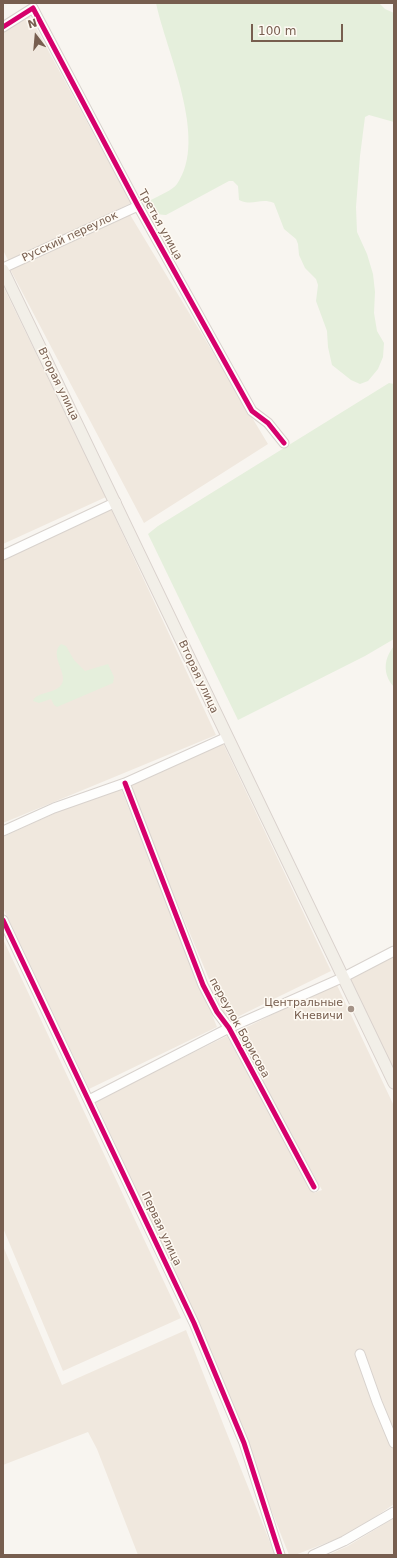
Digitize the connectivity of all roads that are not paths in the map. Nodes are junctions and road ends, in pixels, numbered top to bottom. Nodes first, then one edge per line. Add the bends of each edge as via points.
1 (3, 27) edge
2 (138, 206) junction
3 (3, 269) edge
4 (284, 442) dead end
5 (116, 502) junction
6 (3, 555) edge
7 (227, 737) junction
8 (126, 783) junction
9 (3, 831) edge
10 (3, 920) edge
11 (394, 951) edge
12 (344, 977) junction
13 (229, 1028) junction
14 (394, 1083) edge
15 (88, 1100) junction
16 (314, 1187) dead end
17 (360, 1354) dead end
18 (394, 1444) edge
19 (394, 1512) edge
20 (280, 1555) edge
21 (313, 1555) edge

1 - 2 street, Третья улица via 33,8
2 - 3 street, Русский переулок
2 - 4 street, Третья улица via 252,411 268,423
3 - 5 main road, Вторая улица
5 - 6 street
5 - 7 main road, Вторая улица
7 - 8 street
7 - 12 main road, Вторая улица
8 - 9 street via 54,808
8 - 13 street, переулок Борисова via 203,985
10 - 15 street, Первая улица
11 - 12 street
12 - 13 street
12 - 14 main road, Вторая улица
13 - 15 street
13 - 16 street, переулок Борисова
15 - 20 street, Первая улица via 194,1323 244,1443
17 - 18 street
19 - 21 street via 344,1541

